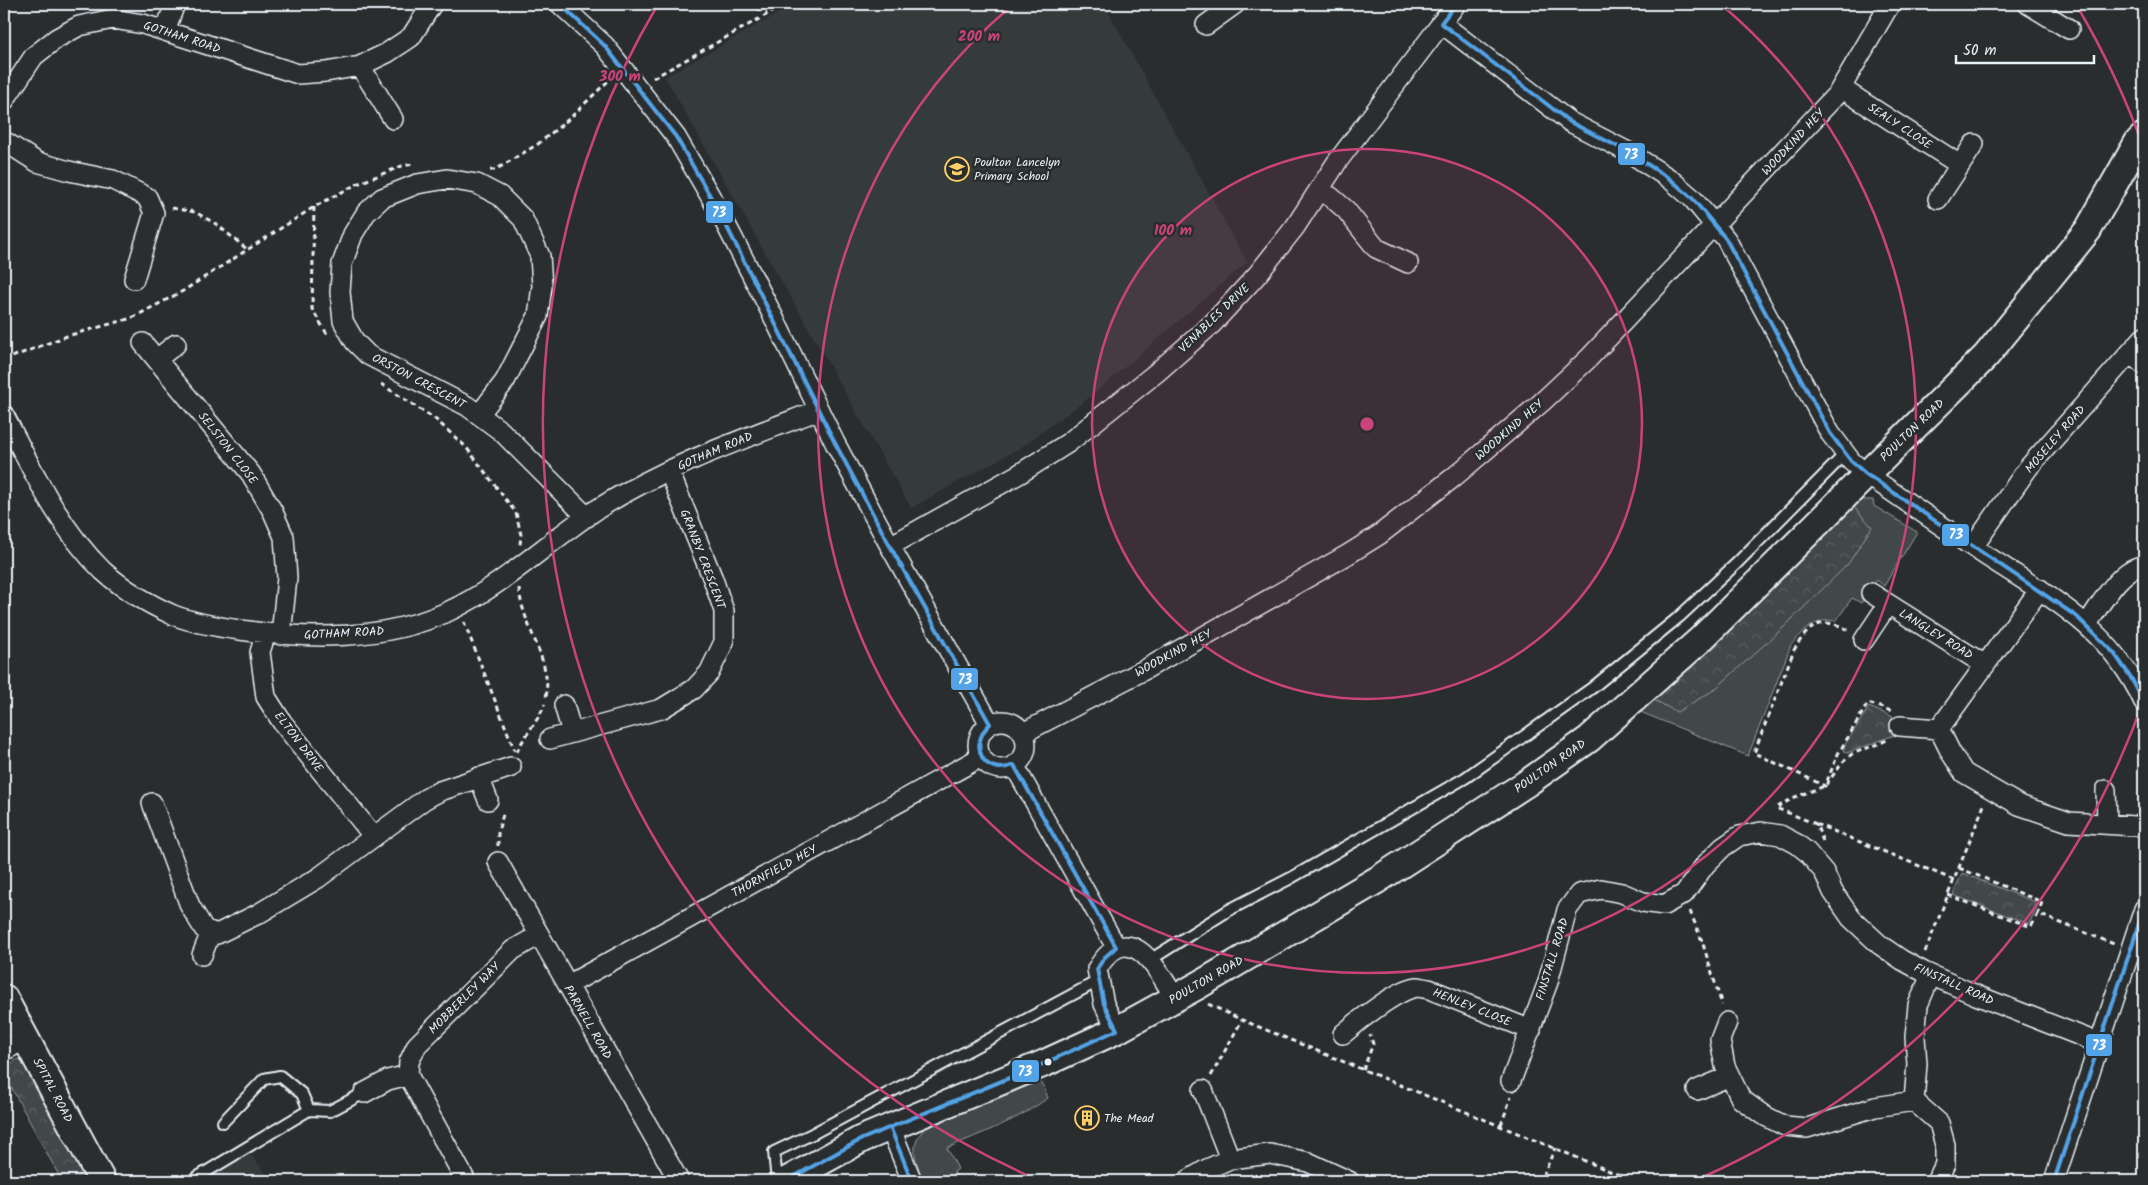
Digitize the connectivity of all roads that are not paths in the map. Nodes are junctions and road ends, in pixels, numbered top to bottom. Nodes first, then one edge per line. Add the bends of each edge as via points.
1 (176, 4) edge
2 (432, 4) edge
3 (560, 4) edge
4 (1456, 4) edge
5 (1890, 4) edge
6 (2028, 4) edge
7 (1225, 7) edge
8 (1441, 24) junction
9 (1206, 25) dead end
10 (2069, 29) dead end
11 (165, 32) junction
12 (360, 66) junction
13 (1841, 88) junction
14 (4, 101) edge
15 (382, 112) dead end
16 (2144, 136) edge
17 (4, 142) edge
18 (1974, 144) dead end
19 (1960, 165) junction
20 (1318, 191) junction
21 (1938, 199) dead end
22 (1714, 226) junction
23 (1408, 263) dead end
24 (134, 279) dead end
25 (2144, 337) edge
26 (143, 343) dead end
27 (176, 344) dead end
28 (157, 359) junction
29 (2137, 359) edge
30 (819, 410) junction
31 (4, 415) edge
32 (479, 415) junction
33 (1846, 454) junction
34 (669, 471) junction
35 (1866, 474) junction
36 (587, 517) junction
37 (890, 546) junction
38 (1973, 547) junction
39 (2144, 566) edge
40 (2040, 590) junction
41 (1871, 593) dead end
42 (1888, 604) junction
43 (2087, 624) junction
44 (274, 634) junction
45 (1864, 640) dead end
46 (1985, 665) junction
47 (2144, 702) edge
48 (564, 705) dead end
49 (990, 724) junction
50 (1900, 726) road end
51 (1939, 729) junction
52 (572, 733) junction
53 (1023, 733) junction
54 (550, 740) dead end
55 (980, 757) junction
56 (1014, 765) junction
57 (511, 767) dead end
58 (479, 777) junction
59 (2106, 790) dead end
60 (497, 801) road end
61 (152, 803) dead end
62 (2107, 823) junction
63 (2135, 826) dead end
64 (374, 837) junction
65 (498, 862) road end
66 (2144, 909) edge
67 (211, 932) junction
68 (539, 935) junction
69 (2136, 943) edge
70 (1116, 947) junction
71 (202, 955) dead end
72 (1150, 960) junction
73 (1924, 972) junction
74 (1098, 981) junction
75 (568, 985) junction
76 (1180, 996) junction
77 (4, 998) edge
78 (1727, 1022) road end
79 (1117, 1030) junction
80 (1531, 1030) junction
81 (1343, 1034) dead end
82 (2101, 1044) junction
83 (15, 1045) edge
84 (408, 1075) junction
85 (1730, 1076) junction
86 (1511, 1081) road end
87 (1697, 1090) dead end
88 (364, 1093) joint
89 (1202, 1100) road end
90 (1914, 1101) junction
91 (309, 1110) junction
92 (223, 1122) dead end
93 (890, 1127) junction
94 (1230, 1159) junction
95 (102, 1181) edge
96 (191, 1181) edge
97 (466, 1181) edge
98 (679, 1181) edge
99 (777, 1181) edge
100 (786, 1181) edge
101 (912, 1181) edge
102 (1186, 1181) edge
103 (1349, 1181) edge
104 (1937, 1181) edge
105 (2054, 1181) edge

1 - 11 street
2 - 12 street, GOTHAM ROAD via 411,37
3 - 30 street via 605,46 676,136 720,212
4 - 8 street, VENABLES DRIVE
5 - 13 street, WOODKIND HEY
6 - 10 street
7 - 9 street
8 - 20 street, VENABLES DRIVE
8 - 22 street via 1570,122 1630,153 1670,179 1692,198
11 - 12 street, GOTHAM ROAD via 298,74
11 - 14 street, GOTHAM ROAD via 114,19 79,26 34,56
12 - 15 street
13 - 19 street, SEALY CLOSE
13 - 22 street, WOODKIND HEY
16 - 35 street, POULTON ROAD via 2088,230 1986,356
17 - 24 street via 37,162 113,180 147,197 154,213
18 - 19 street
19 - 21 street
20 - 23 street via 1346,210 1376,248
20 - 37 street, VENABLES DRIVE via 1295,227 1257,275 1212,324 1156,373 1068,443
22 - 33 street via 1726,239 1830,433
22 - 53 street, WOODKIND HEY via 1589,358 1542,402 1454,477 1378,535 1144,670
25 - 29 street, MOSELEY ROAD
26 - 28 street, SELSTON CLOSE
27 - 28 street
28 - 44 street, SELSTON CLOSE via 251,474 284,537 287,578
29 - 38 street, MOSELEY ROAD via 2028,468
30 - 34 street, GOTHAM ROAD
30 - 37 street
31 - 44 street, GOTHAM ROAD via 41,487 74,539 105,572 141,599 175,616 218,627
32 - 32 street, ORSTON CRESCENT via 368,355 355,342 343,321 342,264 353,234 366,213 382,198 417,184 447,179 477,184 500,196 523,219 540,256 542,286 538,316 505,381
32 - 36 street, ORSTON CRESCENT via 501,431
33 - 35 street
33 - 72 lane via 1679,617 1592,688 1465,778 1229,910
34 - 36 street, GOTHAM ROAD
34 - 52 street, GRANBY CRESCENT via 724,611 724,642 709,673 694,689 661,709
35 - 38 street
35 - 76 street, POULTON ROAD via 1701,639 1590,738 1385,875
36 - 44 street, GOTHAM ROAD via 520,567 445,613 393,630 342,635
37 - 49 street
38 - 40 street
39 - 43 street via 2136,566 2118,580
40 - 43 street
40 - 46 street, LANGLEY ROAD
41 - 42 street, LANGLEY ROAD
42 - 45 street, LANGLEY ROAD
42 - 46 street, LANGLEY ROAD
43 - 47 street via 2117,656
44 - 64 street, ELTON DRIVE via 260,652 266,697 282,722
46 - 51 street, LANGLEY ROAD
48 - 52 street
49 - 53 street via 1005,721
49 - 55 street via 980,733 977,742
50 - 51 street
51 - 62 street via 1964,773 1990,790 2019,805 2068,822
52 - 54 street, GRANBY CRESCENT
53 - 56 street via 1026,747
55 - 56 street via 997,769
55 - 75 street, THORNFIELD HEY
56 - 70 street
57 - 58 street
58 - 60 street
58 - 64 street via 425,799
59 - 62 street
61 - 67 street via 190,906 204,929
62 - 63 street
64 - 67 street via 318,878 267,908 217,934
65 - 68 street, PARNELL ROAD
66 - 69 street
67 - 71 street
68 - 75 street, PARNELL ROAD
68 - 84 street, MOBBERLEY WAY via 513,950 417,1045 409,1062
69 - 82 street
70 - 72 street via 1133,946
70 - 74 street via 1097,969
72 - 76 street
73 - 80 street, FINSTALL ROAD via 1880,945 1852,918 1819,866 1797,844 1780,835 1761,832 1739,836 1723,846 1684,894 1664,905 1643,902 1601,888 1579,894 1567,910
73 - 82 street, FINSTALL ROAD
73 - 90 street via 1915,1037
74 - 79 street via 1104,1004
74 - 99 lane via 774,1152
75 - 98 street, PARNELL ROAD
76 - 79 street, POULTON ROAD
77 - 83 street, SPITAL ROAD
78 - 85 street via 1720,1040
79 - 93 street, POULTON ROAD
80 - 81 street, HENLEY CLOSE via 1429,989 1417,988 1402,992 1364,1025
80 - 86 street, FINSTALL ROAD
82 - 105 street
83 - 95 street, SPITAL ROAD
84 - 88 street via 388,1080
84 - 97 street
85 - 87 street
85 - 90 street via 1741,1099 1785,1126 1807,1128 1875,1107
88 - 91 lane via 330,1112
89 - 94 street
90 - 104 street via 1939,1123 1945,1145 1945,1164
91 - 92 lane via 302,1094 280,1076 264,1079
91 - 96 lane
93 - 100 street, POULTON ROAD
93 - 101 street
94 - 102 street
94 - 103 street via 1270,1154 1308,1162

